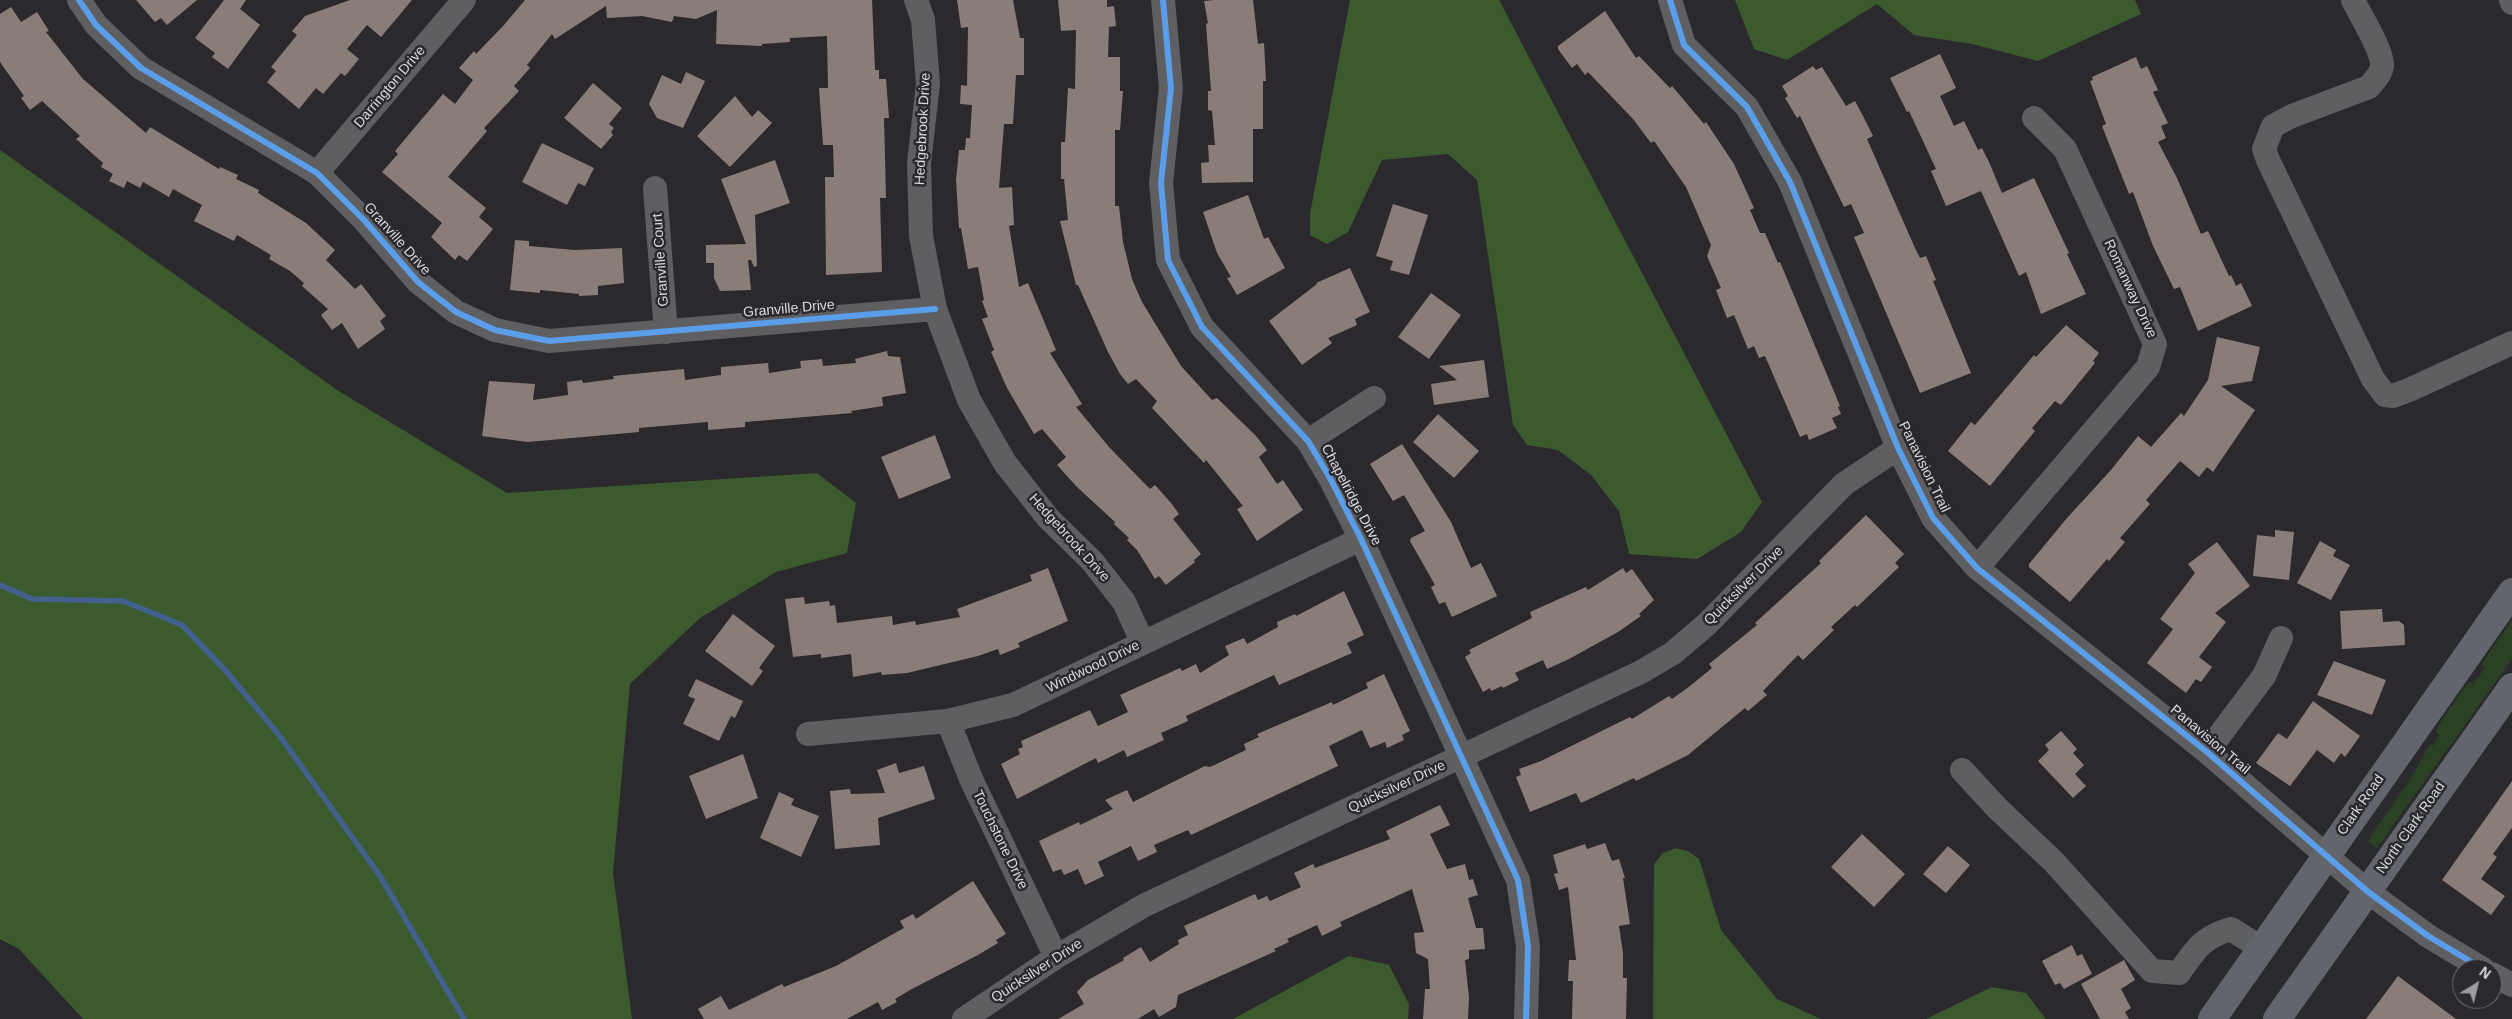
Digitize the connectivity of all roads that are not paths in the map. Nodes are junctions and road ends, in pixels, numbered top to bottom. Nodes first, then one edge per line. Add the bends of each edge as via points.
1 (79, 0) edge
2 (464, 0) edge
3 (916, 0) edge
4 (1163, 0) edge
5 (1670, 0) edge
6 (2353, 0) edge
7 (2034, 118) dead end
8 (317, 173) junction
9 (655, 188) dead end
10 (935, 309) junction
11 (666, 332) junction
12 (2512, 343) edge
13 (1374, 398) dead end
14 (1308, 441) junction
15 (1898, 448) junction
16 (1361, 539) junction
17 (1977, 568) junction
18 (2512, 592) edge
19 (2281, 638) dead end
20 (1143, 643) junction
21 (2512, 687) edge
22 (948, 721) junction
23 (808, 734) dead end
24 (2207, 752) junction
25 (1463, 757) junction
26 (1962, 770) dead end
27 (2326, 855) junction
28 (2367, 891) junction
29 (2261, 948) junction
30 (1056, 957) junction
31 (2466, 959) edge
32 (964, 1019) edge
33 (1526, 1019) edge
34 (2212, 1019) edge
35 (2277, 1019) edge

1 - 8 street, Granville Drive via 96,25 141,68
2 - 8 street, Darrington Drive
3 - 10 street, Hedgebrook Drive via 923,20 928,84 919,163 921,236
4 - 14 street, Chapelridge Drive via 1171,88 1161,183 1168,260 1202,327
5 - 15 street, Panavision Trail via 1684,44 1747,107 1790,182
6 - 12 street via 2378,51 2382,66 2378,76 2369,86 2273,126 2264,149 2268,160 2373,379 2386,395 2409,390
7 - 17 street, Romanway Drive via 2065,148 2155,344 2148,367
8 - 11 street, Granville Drive via 364,220 418,282 456,312 495,330 549,341
9 - 11 street, Granville Court
10 - 11 street, Granville Drive
10 - 20 street, Hedgebrook Drive via 969,400 1005,463 1048,518 1092,561 1124,602
13 - 14 street
14 - 16 street, Chapelridge Drive
15 - 17 street, Panavision Trail via 1933,518
15 - 25 street, Quicksilver Drive via 1844,484 1707,624 1673,653 1641,672
16 - 20 street, Windwood Drive
16 - 25 street, Chapelridge Drive
17 - 24 street, Panavision Trail
18 - 27 main road, Clark Road
19 - 24 street via 2264,676
20 - 22 street, Windwood Drive via 1013,705
21 - 28 main road, North Clark Road
22 - 23 street, Windwood Drive
22 - 30 street, Touchstone Drive via 971,779
24 - 27 street, Panavision Trail
25 - 30 street, Quicksilver Drive via 1145,905
25 - 33 street, Chapelridge Drive via 1518,880 1528,946
26 - 29 street via 2060,869 2152,971 2179,973 2195,950 2211,935 2231,929
27 - 28 street, Panavision Trail
27 - 29 main road, Clark Road
28 - 31 street, Panavision Trail via 2428,936
28 - 35 main road, North Clark Road
29 - 34 main road, Clark Road
30 - 32 street, Quicksilver Drive

